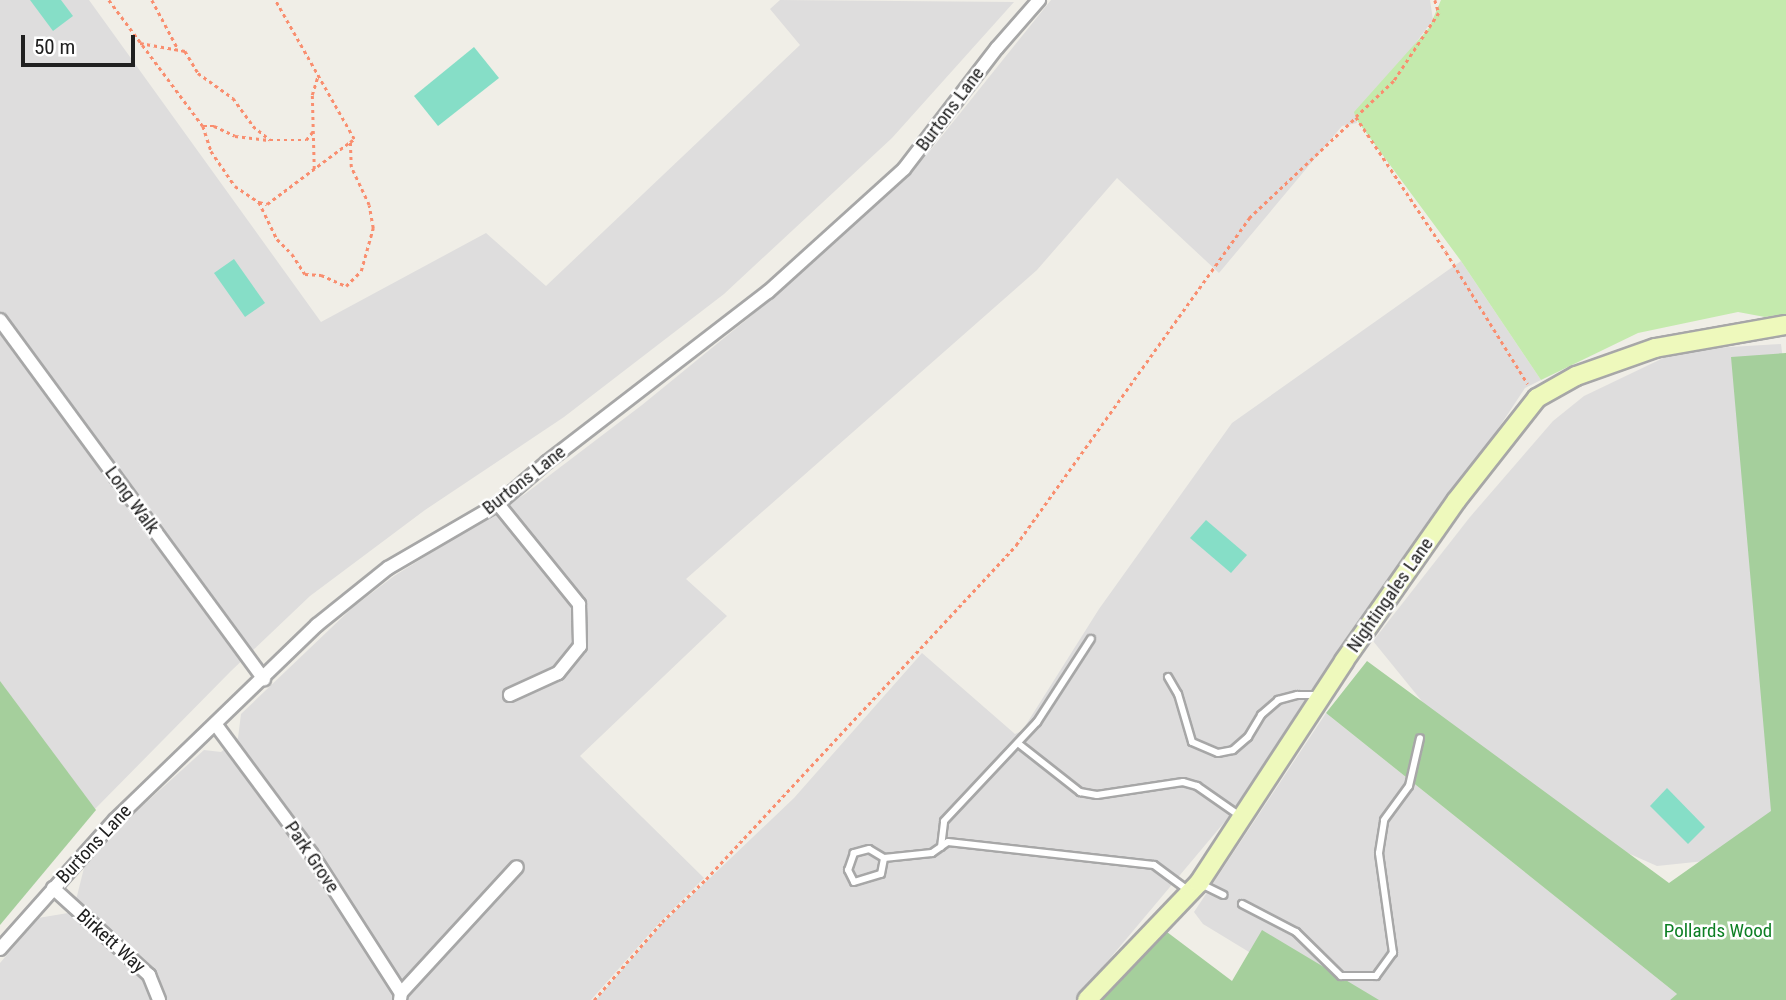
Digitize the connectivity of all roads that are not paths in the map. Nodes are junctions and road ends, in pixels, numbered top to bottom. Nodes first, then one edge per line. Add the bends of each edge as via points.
1 (1039, 0) edge
2 (0, 320) edge
3 (1786, 325) edge
4 (498, 505) junction
5 (1091, 639) dead end
6 (1168, 677) dead end
7 (264, 679) junction
8 (510, 695) dead end
9 (1322, 695) junction
10 (216, 725) junction
11 (1420, 738) dead end
12 (1019, 744) junction
13 (1242, 817) junction
14 (941, 846) junction
15 (884, 858) junction
16 (517, 867) dead end
17 (1195, 887) junction
18 (53, 888) junction
19 (1224, 895) dead end
20 (1242, 904) dead end
21 (0, 949) edge
22 (401, 997) edge
23 (159, 1000) edge
24 (1087, 1000) edge

1 - 4 street, Burtons Lane via 996,47 904,169 768,292
2 - 7 street, Long Walk
3 - 9 main road, Nightingales Lane via 1655,348 1576,376 1537,398 1456,501
4 - 7 street, Burtons Lane via 388,568 317,625
4 - 8 street via 579,604 580,646 558,673
5 - 12 lane
6 - 9 lane via 1192,742 1219,752 1233,750 1248,737 1261,715 1278,700
7 - 10 street, Burtons Lane
9 - 13 main road, Nightingales Lane
10 - 18 street, Burtons Lane via 115,820
10 - 22 street, Park Grove via 311,853
11 - 20 lane via 1409,786 1384,820 1379,853 1393,953 1376,976 1341,976 1296,932
12 - 13 lane via 1080,792 1097,795 1183,782 1197,786
12 - 14 lane via 944,821
13 - 17 main road, Nightingales Lane
14 - 15 lane via 932,853
14 - 17 lane via 948,842 1154,865
15 - 15 lane via 881,874 854,882 848,870 855,853 869,849
16 - 22 street, Park Grove
17 - 19 lane
17 - 24 main road, Nightingales Lane
18 - 21 street, Burtons Lane
18 - 23 street, Birkett Way via 149,975

